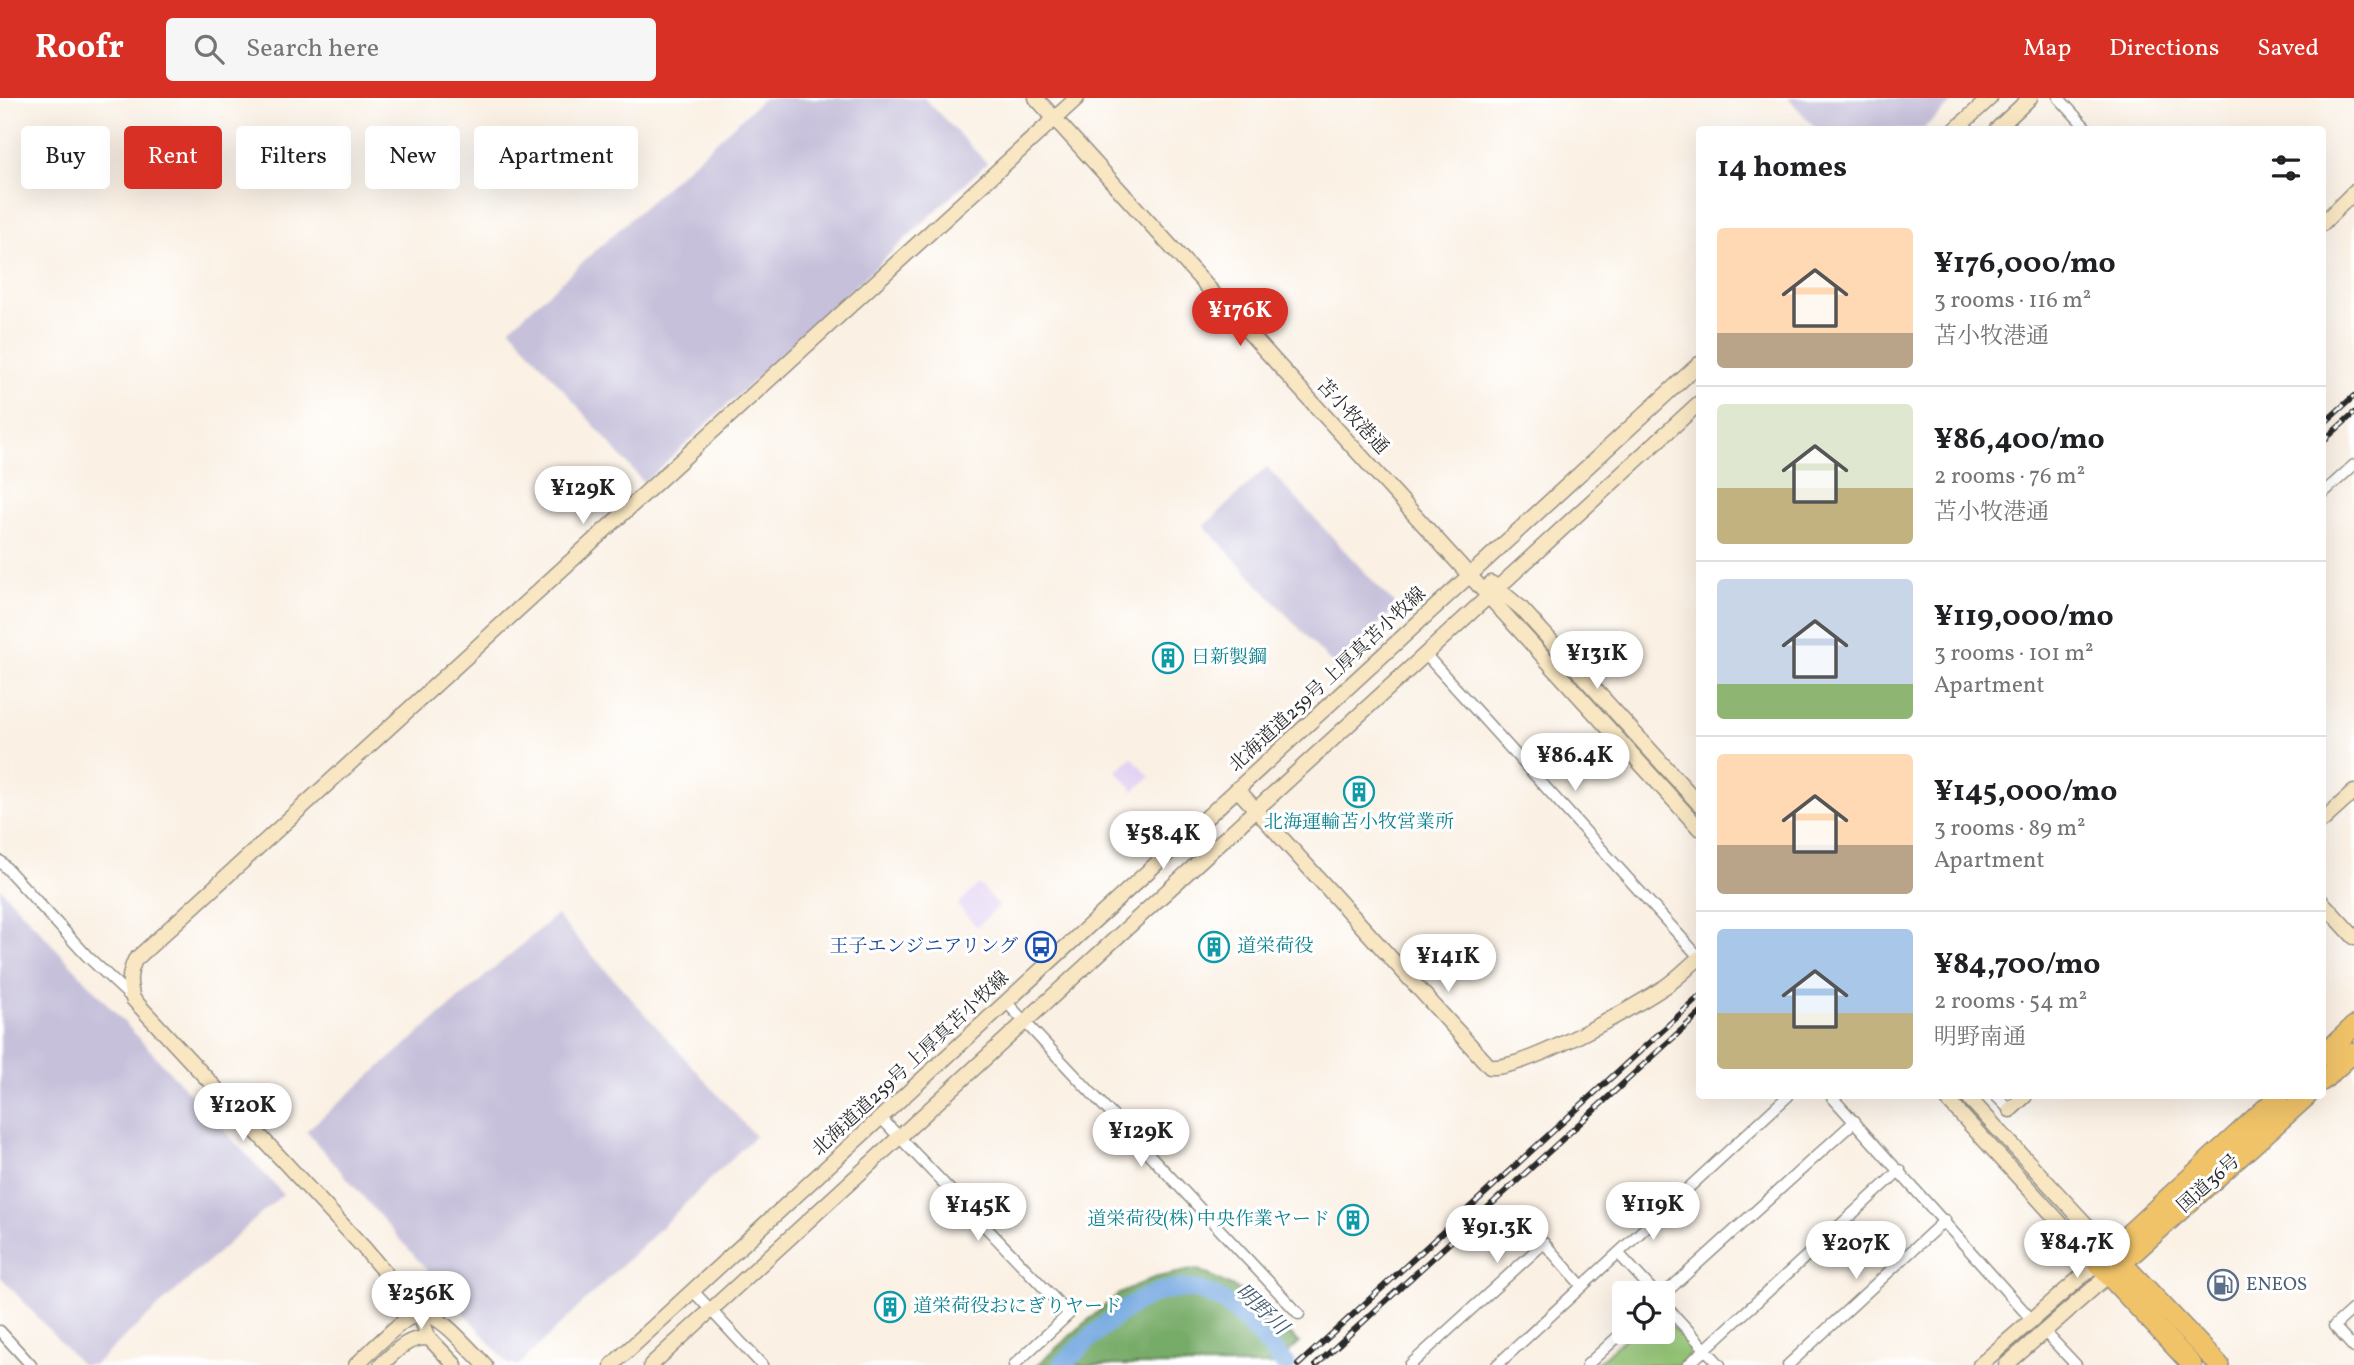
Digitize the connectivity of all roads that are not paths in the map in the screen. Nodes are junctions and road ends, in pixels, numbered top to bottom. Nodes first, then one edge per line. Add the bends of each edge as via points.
1 (1036, 98) edge
2 (1077, 98) edge
3 (1990, 98) edge
4 (2030, 98) edge
5 (2059, 98) edge
6 (1054, 118) junction
7 (1959, 126) edge
8 (2000, 126) edge
9 (2084, 126) edge
10 (2354, 192) edge
11 (2326, 220) edge
12 (1696, 368) edge
13 (1696, 406) edge
14 (2354, 465) edge
15 (2326, 490) edge
16 (1471, 574) junction
17 (1499, 587) junction
18 (1487, 597) junction
19 (1425, 654) junction
20 (1238, 790) junction
21 (2354, 792) edge
22 (1696, 801) edge
23 (1257, 808) junction
24 (2326, 817) edge
25 (1696, 825) edge
26 (0, 861) edge
27 (2326, 906) edge
28 (2354, 937) edge
29 (1696, 954) edge
30 (1696, 960) edge
31 (133, 999) junction
32 (1007, 1003) junction
33 (1024, 1022) junction
34 (2354, 1026) edge
35 (2326, 1052) edge
36 (2354, 1052) edge
37 (2326, 1078) edge
38 (1785, 1099) edge
39 (1834, 1099) edge
40 (1947, 1099) edge
41 (1970, 1099) edge
42 (1999, 1099) edge
43 (2022, 1099) edge
44 (2276, 1099) edge
45 (2303, 1099) edge
46 (2010, 1110) joint
47 (881, 1118) junction
48 (1855, 1121) junction
49 (899, 1137) junction
50 (1900, 1170) junction
51 (1945, 1220) junction
52 (1618, 1253) junction
53 (2110, 1263) junction
54 (1644, 1281) edge
55 (1675, 1284) edge
56 (1583, 1286) junction
57 (693, 1291) junction
58 (2354, 1308) edge
59 (712, 1310) junction
60 (418, 1312) junction
61 (1299, 1314) dead end
62 (1675, 1316) edge
63 (2032, 1320) junction
64 (0, 1331) edge
65 (2044, 1331) junction
66 (429, 1338) junction
67 (1612, 1342) edge
68 (2354, 1348) edge
69 (1706, 1349) junction
70 (31, 1365) edge
71 (356, 1365) edge
72 (380, 1365) edge
73 (456, 1365) edge
74 (485, 1365) edge
75 (612, 1365) edge
76 (651, 1365) edge
77 (762, 1365) edge
78 (1014, 1365) edge
79 (1410, 1365) edge
80 (1497, 1365) edge
81 (1587, 1365) edge
82 (1688, 1365) edge
83 (1720, 1365) edge
84 (1788, 1365) edge
85 (1980, 1365) edge
86 (2006, 1365) edge
87 (2076, 1365) edge
88 (2192, 1365) edge
89 (2218, 1365) edge

1 - 6 street, 苫小牧港通
2 - 6 street
3 - 7 street
4 - 8 street
5 - 9 street
6 - 16 street, 苫小牧港通
6 - 31 street via 135,960 128,979
10 - 11 street
12 - 16 street, 北海道道259号 上厚真苫小牧線
13 - 17 street
14 - 15 street
16 - 17 street, 苫小牧港通
16 - 18 street, 苫小牧港通
16 - 20 street, 北海道道259号 上厚真苫小牧線
17 - 18 street
17 - 22 street, 苫小牧港通
18 - 19 street
18 - 25 street, 苫小牧港通
19 - 23 street
19 - 29 street
20 - 23 street
20 - 32 street, 北海道道259号 上厚真苫小牧線
21 - 24 street
23 - 30 street via 1490,1067 1514,1065 1597,1026 1667,985
23 - 33 street
26 - 31 street
27 - 28 street
31 - 60 street
32 - 33 street
32 - 47 street, 北海道道259号 上厚真苫小牧線
33 - 49 street
33 - 61 street
34 - 35 highway
36 - 37 highway
38 - 52 street
39 - 48 street
40 - 53 street
41 - 53 street
42 - 46 street
43 - 46 street
44 - 53 highway, 国道36号
45 - 53 highway, 国道36号
47 - 49 street
47 - 57 street, 北海道道259号 上厚真苫小牧線
48 - 50 street
48 - 55 street
49 - 59 street
49 - 78 street via 1069,1314
50 - 51 street
50 - 69 street
51 - 63 street
51 - 84 street
52 - 54 street
52 - 56 street
53 - 63 street
53 - 65 street
53 - 88 highway
53 - 89 highway
56 - 79 street via 1544,1243
56 - 80 street
57 - 59 street
57 - 75 street, 北海道道259号 上厚真苫小牧線
58 - 68 street via 2334,1326
59 - 76 street
59 - 77 street
60 - 66 street
60 - 71 street
60 - 74 street via 444,1321
62 - 69 street
63 - 85 street
64 - 70 street
65 - 86 street
65 - 87 street
66 - 72 street via 406,1342
66 - 73 street
67 - 81 street
69 - 82 street
69 - 83 street

